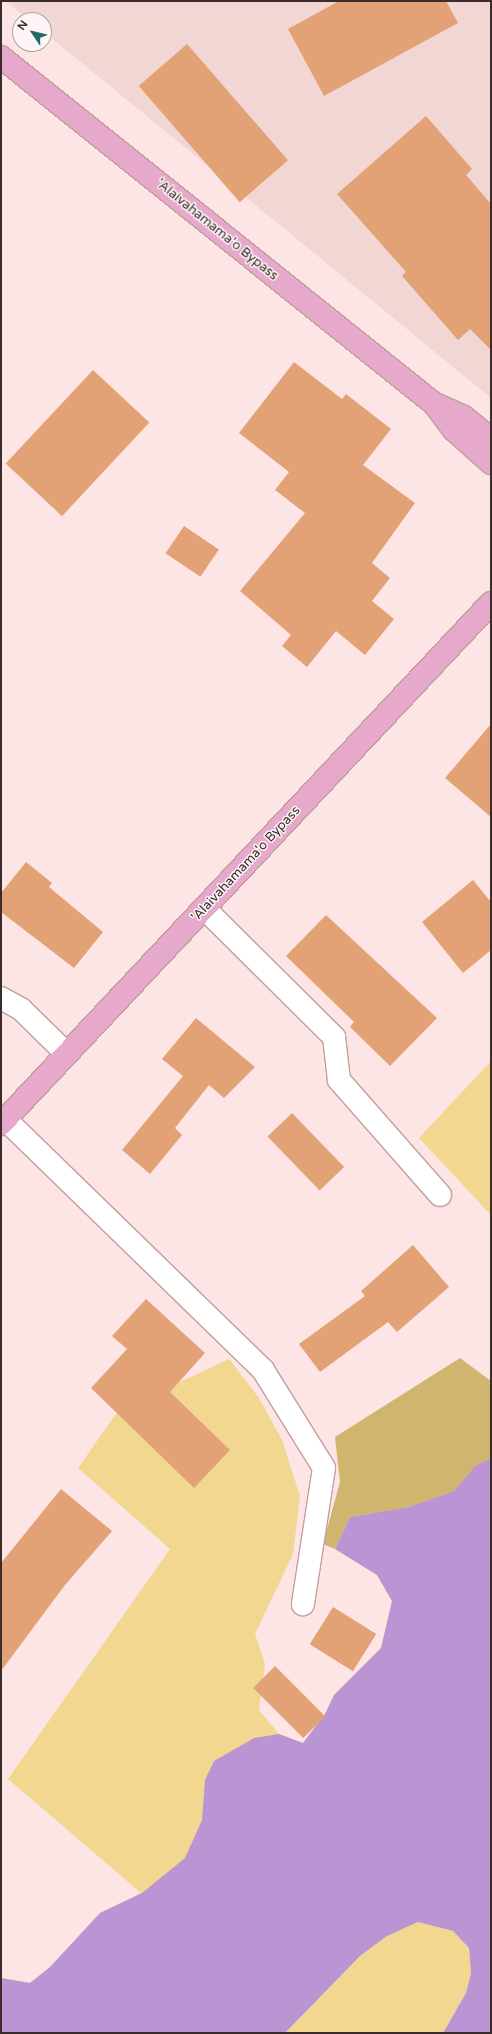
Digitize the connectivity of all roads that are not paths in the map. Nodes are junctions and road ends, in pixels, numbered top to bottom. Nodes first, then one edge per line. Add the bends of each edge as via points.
1 (1, 57) edge
2 (486, 451) edge
3 (491, 470) edge
4 (491, 603) edge
5 (204, 908) junction
6 (1, 998) edge
7 (67, 1054) junction
8 (3, 1122) edge
9 (440, 1194) dead end
10 (303, 1604) dead end

1 - 2 main road, 'Alaivahamama'o Bypass via 433,403 464,417
2 - 3 main road, 'Alaivahamama'o Bypass
4 - 5 main road, 'Alaivahamama'o Bypass
5 - 7 main road, 'Alaivahamama'o Bypass
5 - 9 street via 334,1037 339,1080
6 - 7 street via 21,1009
7 - 8 main road, 'Alaivahamama'o Bypass
8 - 10 street via 263,1370 324,1468

